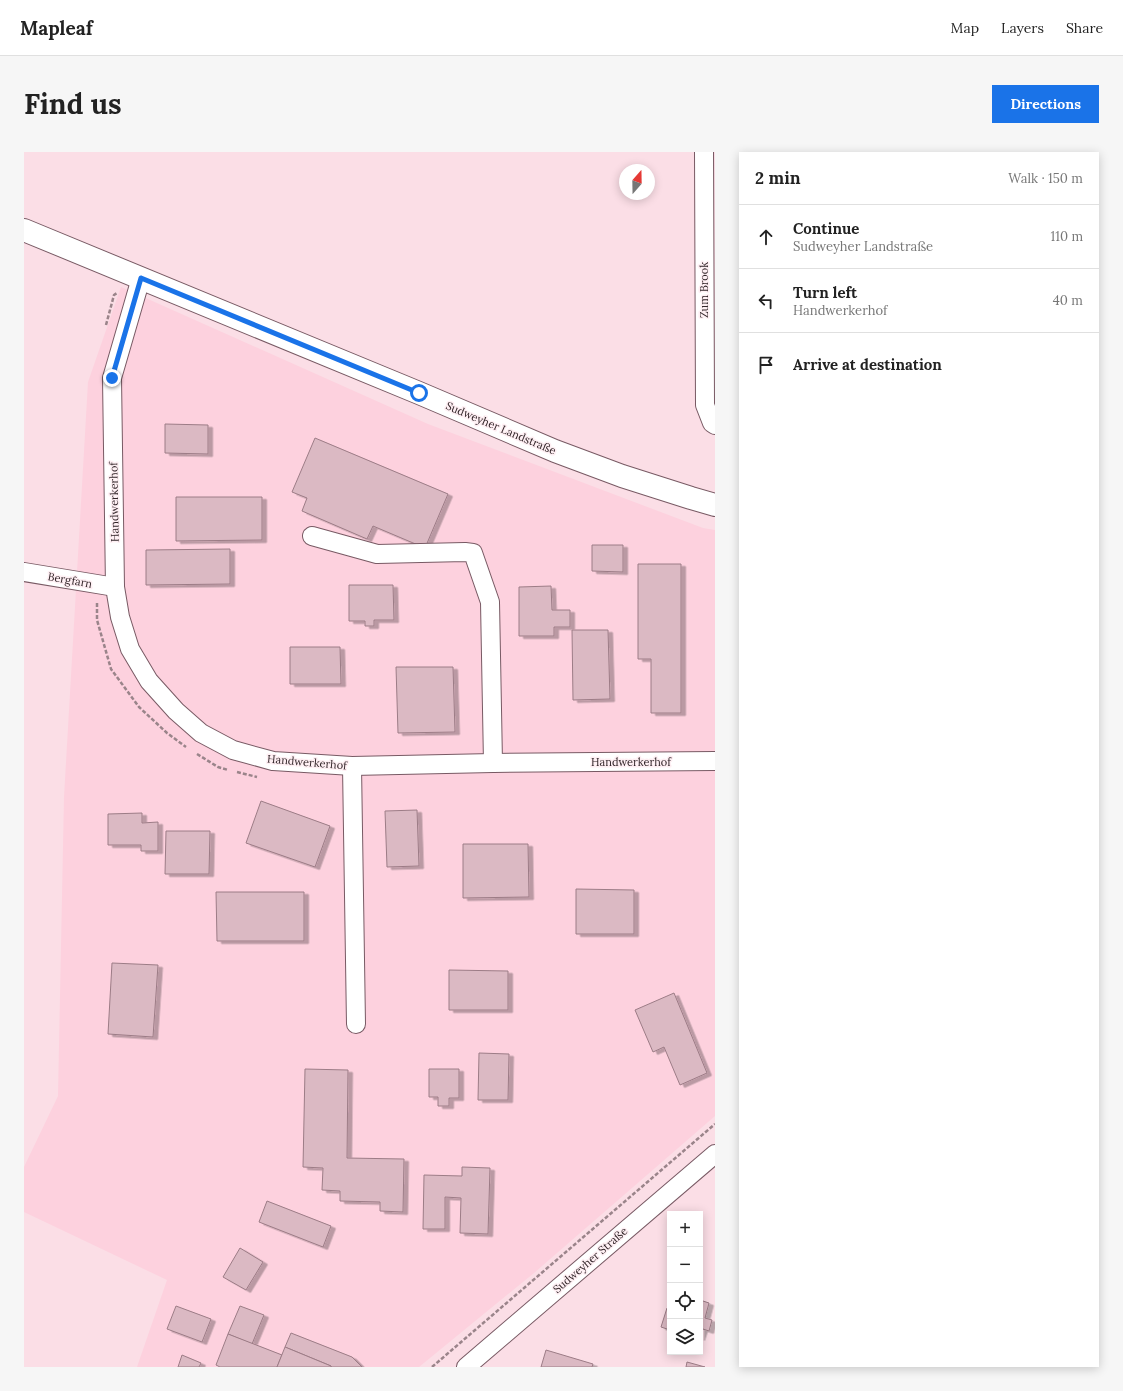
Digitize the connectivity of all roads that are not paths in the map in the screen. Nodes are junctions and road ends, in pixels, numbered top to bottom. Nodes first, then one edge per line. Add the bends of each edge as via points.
1 (704, 152) edge
2 (24, 230) edge
3 (141, 278) junction
4 (715, 425) edge
5 (715, 505) edge
6 (312, 536) dead end
7 (24, 572) edge
8 (115, 587) junction
9 (715, 761) edge
10 (493, 763) junction
11 (352, 766) junction
12 (356, 1024) dead end
13 (715, 1154) edge
14 (466, 1367) edge

1 - 4 street, Zum Brook via 705,405
2 - 3 main road, Sudweyher Landstraße
3 - 5 main road, Sudweyher Landstraße via 554,451 622,476
3 - 8 street, Handwerkerhof via 112,378
6 - 10 street via 377,554 473,553 490,602
7 - 8 street, Bergfarn
8 - 11 street, Handwerkerhof via 120,617 130,650 149,681 176,712 201,733 233,750 273,761
9 - 10 street, Handwerkerhof
10 - 11 street, Handwerkerhof
11 - 12 street
13 - 14 street, Sudweyher Straße

